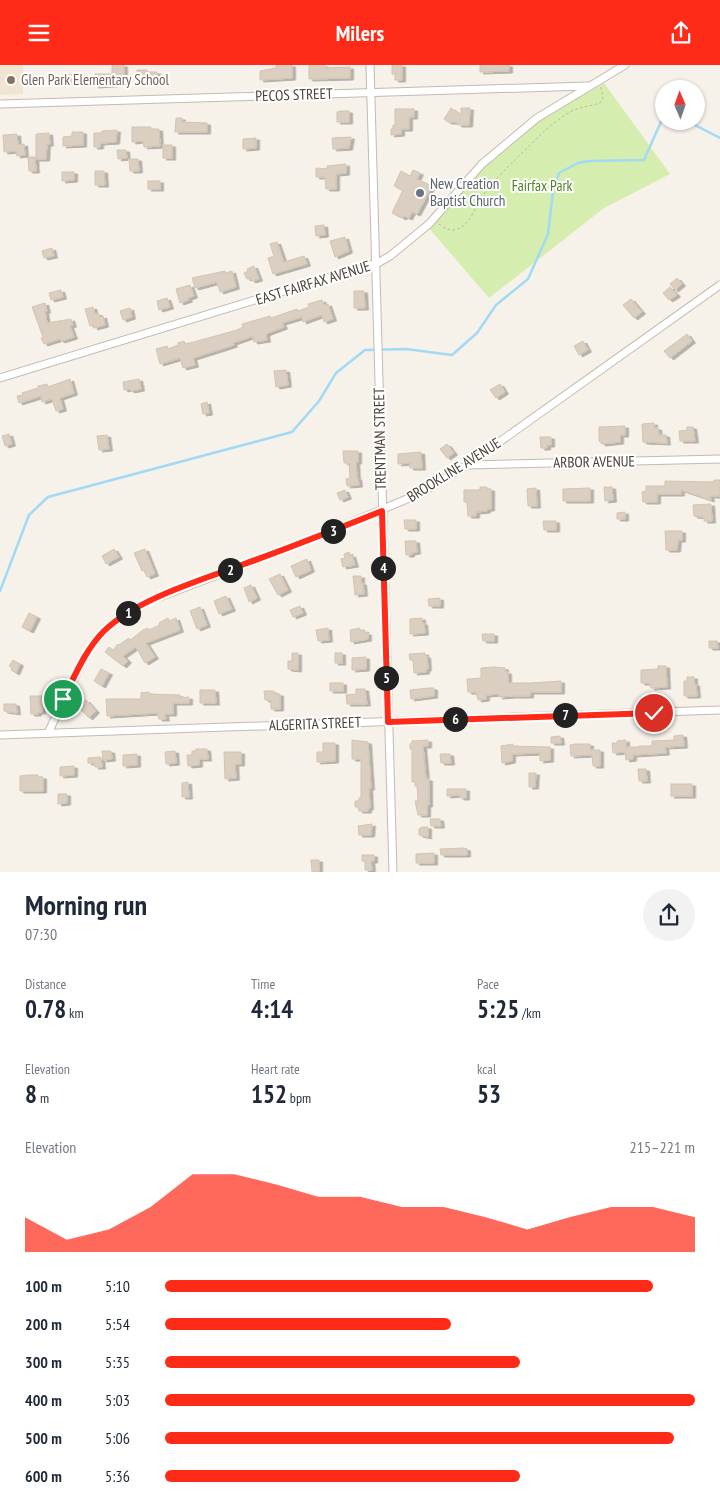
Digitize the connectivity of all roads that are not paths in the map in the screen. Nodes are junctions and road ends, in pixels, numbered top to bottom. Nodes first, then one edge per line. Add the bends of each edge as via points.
1 (370, 65) edge
2 (625, 65) edge
3 (588, 86) junction
4 (370, 93) junction
5 (0, 104) edge
6 (376, 264) junction
7 (720, 285) edge
8 (0, 378) edge
9 (720, 459) edge
10 (467, 465) junction
11 (382, 511) junction
12 (720, 710) edge
13 (388, 722) junction
14 (48, 733) junction
15 (0, 735) edge
16 (393, 872) edge

1 - 4 street, TRENTMAN STREET
2 - 3 street, EAST FAIRFAX AVENUE
3 - 4 street, PECOS STREET
3 - 6 street, EAST FAIRFAX AVENUE via 512,138 482,164 434,218
4 - 5 street, PECOS STREET
4 - 6 street, TRENTMAN STREET
6 - 8 street, EAST FAIRFAX AVENUE
6 - 11 street, TRENTMAN STREET
7 - 10 street, BROOKLINE AVENUE
9 - 10 street, ARBOR AVENUE
10 - 11 street, BROOKLINE AVENUE via 421,493
11 - 13 street, TRENTMAN STREET
11 - 14 street, BROOKLINE AVENUE via 150,601 115,621 85,656
12 - 13 street, ALGERITA STREET
13 - 14 street, ALGERITA STREET
13 - 16 street, TRENTMAN STREET
14 - 15 street, ALGERITA STREET

